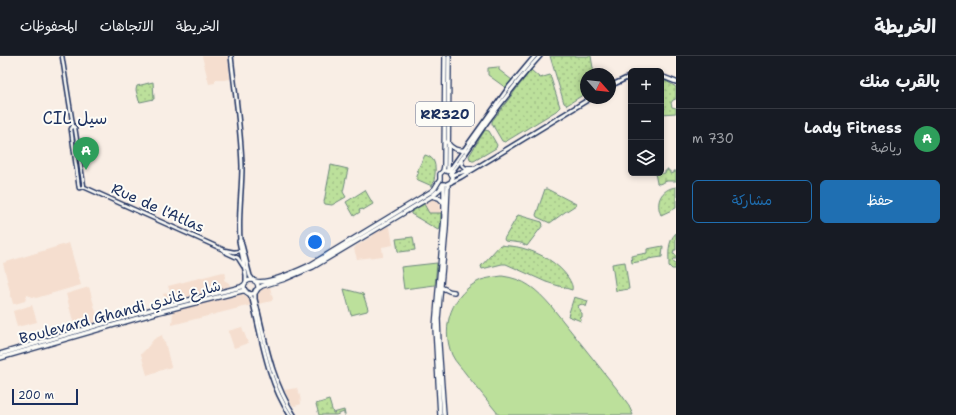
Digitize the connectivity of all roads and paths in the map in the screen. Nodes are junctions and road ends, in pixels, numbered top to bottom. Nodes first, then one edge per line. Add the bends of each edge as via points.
1 (62, 56) edge
2 (231, 56) edge
3 (445, 56) edge
4 (449, 56) edge
5 (535, 56) edge
6 (540, 56) edge
7 (628, 77) edge
8 (664, 77) edge
9 (676, 82) edge
10 (616, 83) edge
11 (580, 104) edge
12 (73, 126) junction
13 (447, 142) junction
14 (465, 150) junction
15 (461, 160) junction
16 (474, 168) junction
17 (443, 171) junction
18 (450, 172) junction
19 (440, 180) junction
20 (446, 183) junction
21 (84, 187) junction
22 (432, 196) junction
23 (444, 204) junction
24 (224, 250) junction
25 (242, 251) junction
26 (244, 268) junction
27 (254, 281) junction
28 (245, 283) junction
29 (439, 287) junction
30 (256, 291) junction
31 (248, 292) junction
32 (454, 292) dead end
33 (0, 354) edge
34 (0, 358) edge
35 (290, 415) edge
36 (294, 415) edge
37 (440, 415) edge
38 (444, 415) edge

1 - 12 street
2 - 25 main road via 241,151 239,225
3 - 17 main road, RR320
4 - 13 main road, RR320
5 - 14 main road via 509,87
6 - 15 main road via 505,98
7 - 10 main road
8 - 9 main road
11 - 16 main road
12 - 21 street
12 - 21 street via 71,129 79,188
13 - 14 main road via 455,150
13 - 18 main road, RR320
14 - 18 main road
15 - 16 main road via 465,168
15 - 18 main road
16 - 18 main road
16 - 20 main road
17 - 18 main road
17 - 19 main road, RR320
18 - 20 main road, RR320 via 452,179
19 - 20 main road
19 - 27 main road via 432,191 310,264 276,278
20 - 22 main road
20 - 23 main road, RR320
20 - 29 main road, RR320 via 447,219
21 - 24 street, Rue de l'Atlas
22 - 23 main road via 439,198
22 - 30 main road via 313,268 262,286
23 - 29 main road, RR320
24 - 25 street, Rue de l'Atlas
24 - 26 street, Rue de l'Atlas via 239,259
25 - 26 main road
25 - 27 main road
26 - 28 main road
27 - 28 main road via 249,280
27 - 30 main road
28 - 31 main road via 244,288
28 - 33 main road, Boulevard Ghandi شارع غاندي via 241,287
29 - 32 main road
29 - 37 main road, RR320 via 435,327
29 - 38 main road, RR320 via 438,326
30 - 31 main road
30 - 36 main road via 255,299 274,374
31 - 34 main road, Boulevard Ghandi شارع غاندي via 240,291 156,312
31 - 35 main road via 271,375

